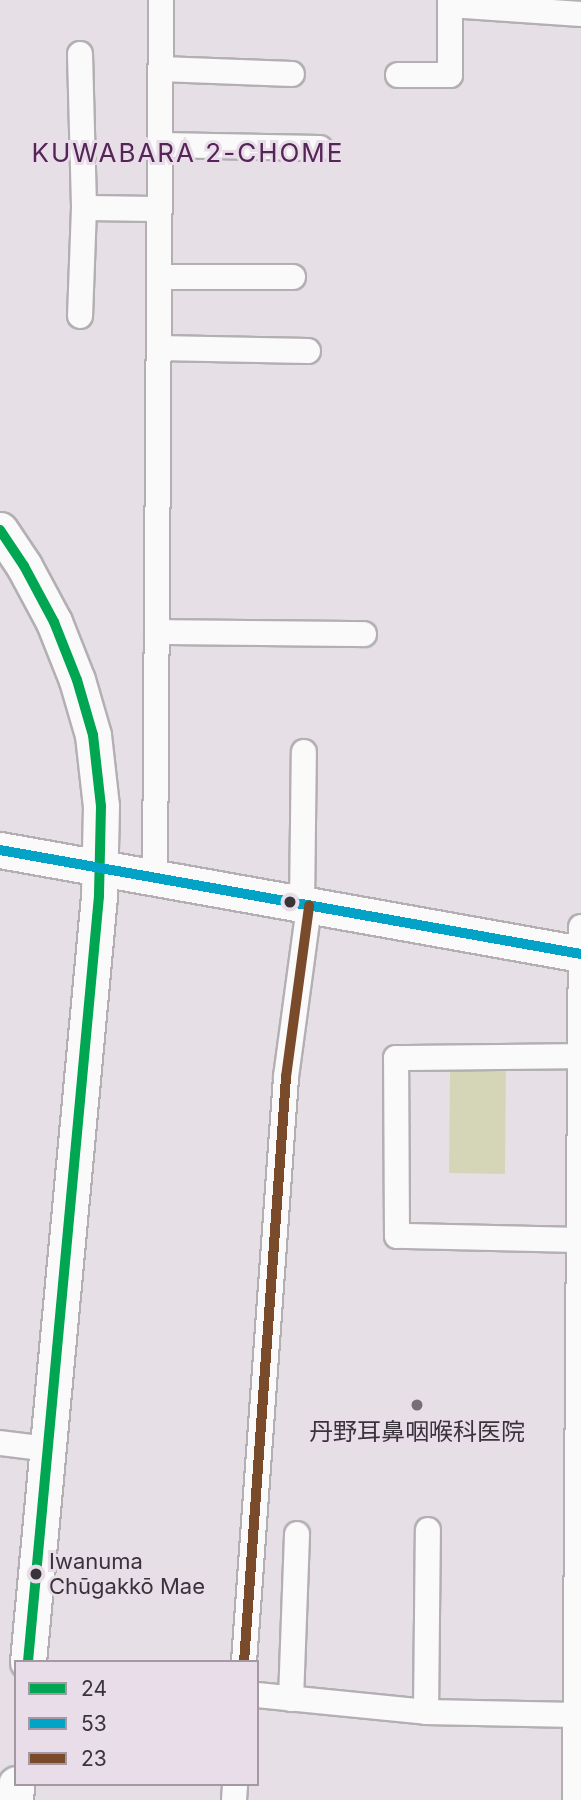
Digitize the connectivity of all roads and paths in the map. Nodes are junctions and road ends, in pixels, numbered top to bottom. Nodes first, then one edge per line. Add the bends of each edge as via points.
1 (161, 0) edge
2 (450, 3) edge
3 (581, 14) edge
4 (80, 54) dead end
5 (161, 69) junction
6 (292, 74) dead end
7 (398, 75) dead end
8 (160, 145) junction
9 (320, 148) dead end
10 (84, 208) junction
11 (160, 209) junction
12 (159, 277) junction
13 (293, 277) dead end
14 (80, 316) dead end
15 (159, 348) junction
16 (308, 351) dead end
17 (0, 530) edge
18 (157, 632) junction
19 (364, 634) dead end
20 (304, 752) dead end
21 (0, 850) edge
22 (102, 868) junction
23 (155, 877) junction
24 (306, 906) junction
25 (581, 927) edge
26 (581, 954) edge
27 (580, 1056) edge
28 (578, 1240) junction
29 (579, 1368) edge
30 (0, 1443) edge
31 (48, 1449) junction
32 (579, 1466) edge
33 (428, 1530) dead end
34 (297, 1534) dead end
35 (28, 1660) edge
36 (244, 1660) edge
37 (579, 1670) edge
38 (259, 1695) edge
39 (291, 1699) junction
40 (426, 1712) junction
41 (576, 1715) junction
42 (575, 1800) edge

1 - 5 street
2 - 3 street
2 - 7 street via 450,75
4 - 10 street
5 - 6 street
5 - 8 street
8 - 9 street
8 - 11 street
10 - 11 street
10 - 14 street
11 - 12 street
12 - 13 street
12 - 15 street
15 - 16 street
15 - 18 street
17 - 22 street via 54,622 77,680 93,735 102,806
18 - 19 street
18 - 23 street
20 - 24 street
21 - 22 street
22 - 23 street
22 - 31 street
23 - 24 street
24 - 26 street
24 - 36 street via 286,1077
25 - 26 street
26 - 27 street
27 - 28 street
27 - 28 street via 396,1058 397,1236
28 - 29 street
29 - 32 street
30 - 31 street
31 - 35 street
32 - 37 street
33 - 40 street
34 - 39 street
37 - 41 street
38 - 39 street
39 - 40 street
40 - 41 street
41 - 42 street

